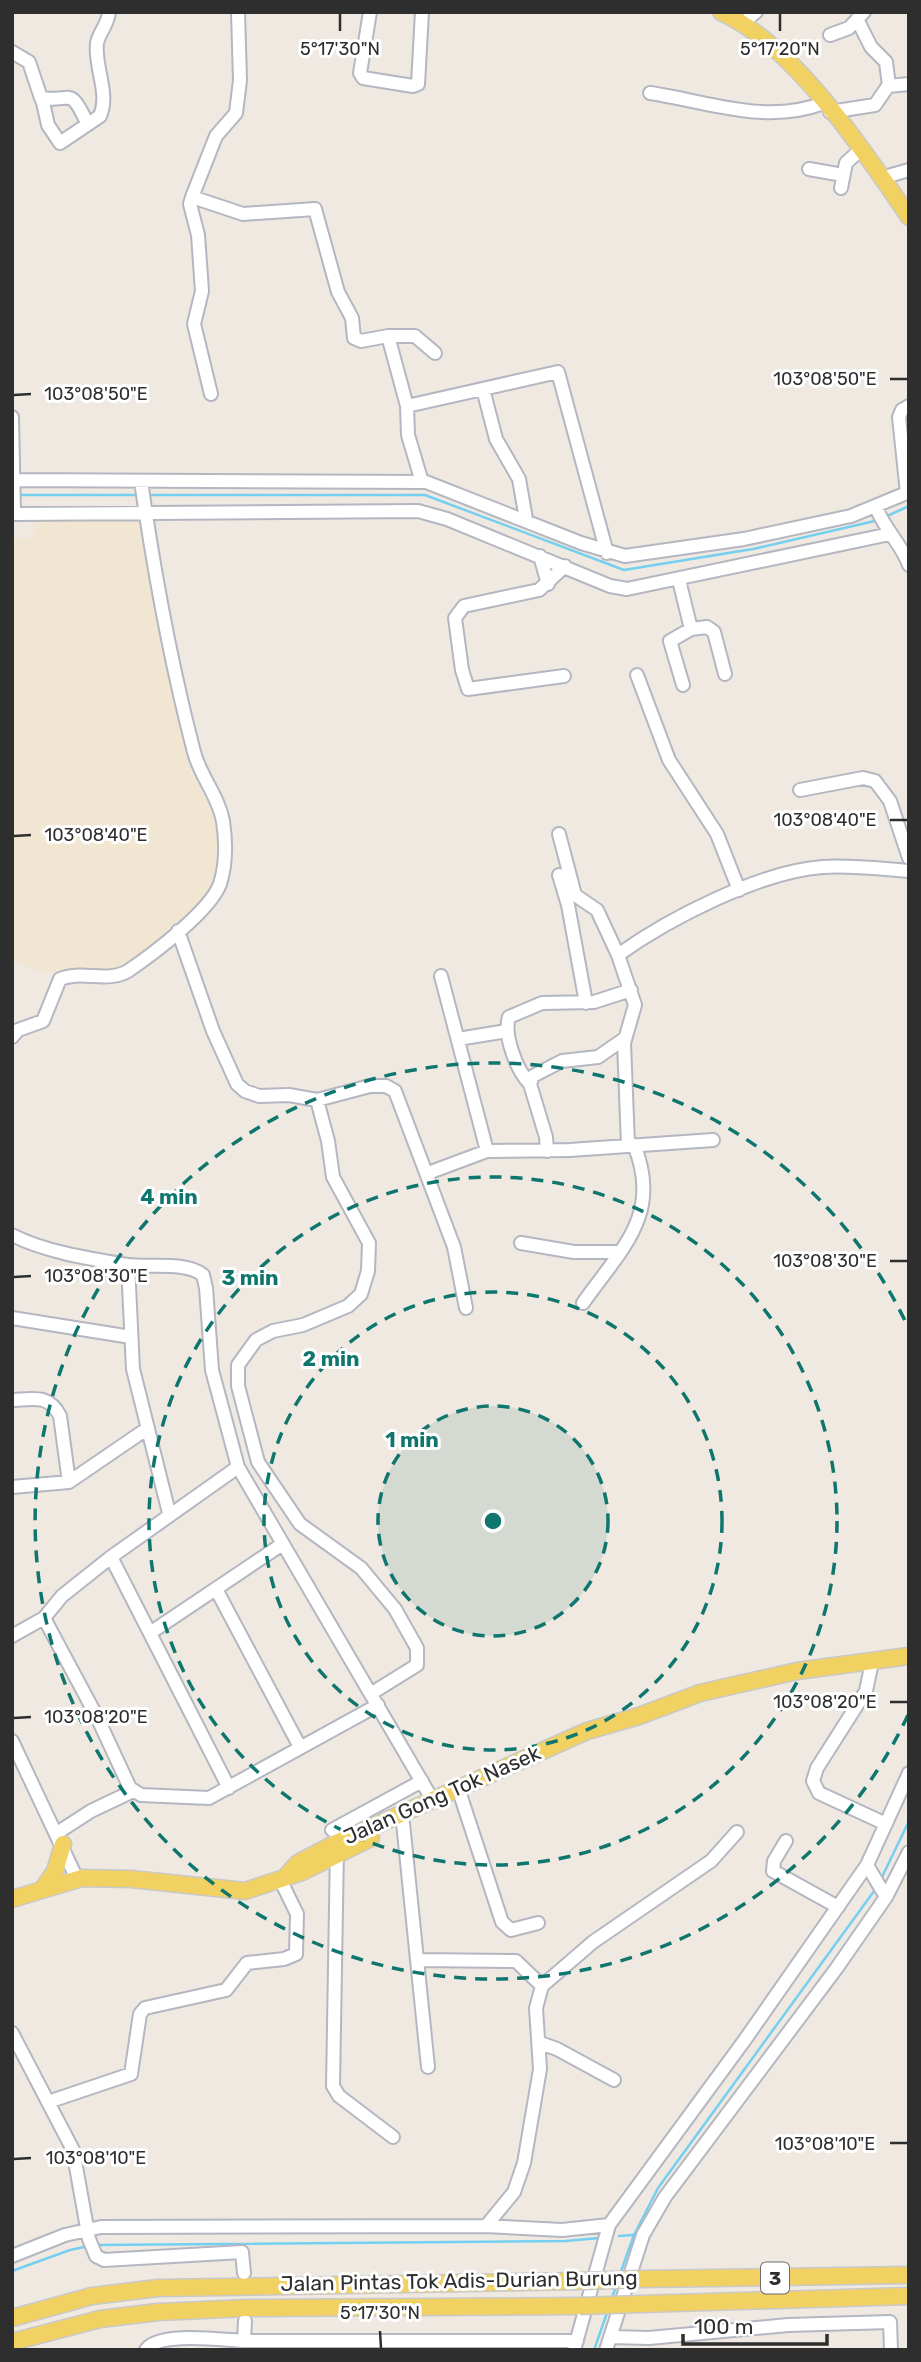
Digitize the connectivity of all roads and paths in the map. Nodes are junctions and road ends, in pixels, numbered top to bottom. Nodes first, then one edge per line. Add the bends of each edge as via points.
1 (108, 12) edge
2 (238, 12) edge
3 (370, 12) edge
4 (422, 12) edge
5 (721, 12) edge
6 (756, 12) edge
7 (860, 16) edge
8 (743, 23) junction
9 (830, 35) dead end
10 (12, 52) edge
11 (909, 84) edge
12 (889, 86) junction
13 (650, 93) dead end
14 (42, 99) junction
15 (827, 108) junction
16 (87, 123) junction
17 (860, 150) junction
18 (809, 169) dead end
19 (909, 170) edge
20 (881, 178) junction
21 (192, 197) junction
22 (909, 217) edge
23 (388, 336) junction
24 (435, 353) dead end
25 (483, 389) junction
26 (211, 394) dead end
27 (407, 406) junction
28 (909, 406) edge
29 (12, 417) edge
30 (13, 480) edge
31 (141, 481) junction
32 (422, 482) junction
33 (908, 492) edge
34 (876, 508) junction
35 (14, 514) edge
36 (146, 514) junction
37 (526, 519) junction
38 (888, 531) junction
39 (607, 552) junction
40 (540, 556) junction
41 (909, 565) edge
42 (565, 566) junction
43 (678, 580) junction
44 (548, 584) junction
45 (691, 629) junction
46 (725, 674) dead end
47 (637, 675) dead end
48 (564, 676) dead end
49 (683, 685) dead end
50 (800, 790) dead end
51 (559, 834) dead end
52 (909, 858) edge
53 (909, 871) edge
54 (559, 875) dead end
55 (738, 890) junction
56 (178, 931) junction
57 (618, 956) junction
58 (441, 976) dead end
59 (631, 989) junction
60 (586, 1003) junction
61 (507, 1031) junction
62 (12, 1037) edge
63 (458, 1039) junction
64 (624, 1039) junction
65 (530, 1084) junction
66 (317, 1100) junction
67 (713, 1140) dead end
68 (631, 1145) junction
69 (487, 1151) junction
70 (547, 1151) junction
71 (428, 1173) junction
72 (12, 1235) edge
73 (521, 1243) dead end
74 (618, 1252) junction
75 (128, 1265) junction
76 (583, 1303) dead end
77 (466, 1308) dead end
78 (12, 1318) edge
79 (131, 1337) junction
80 (12, 1400) edge
81 (148, 1428) junction
82 (239, 1467) junction
83 (69, 1482) junction
84 (12, 1487) edge
85 (169, 1513) junction
86 (281, 1545) junction
87 (111, 1556) junction
88 (216, 1589) junction
89 (44, 1618) junction
90 (150, 1633) junction
91 (12, 1636) edge
92 (909, 1656) edge
93 (872, 1662) junction
94 (375, 1699) junction
95 (604, 1728) junction
96 (12, 1741) edge
97 (300, 1747) junction
98 (909, 1773) edge
99 (422, 1781) junction
100 (229, 1788) junction
101 (133, 1791) junction
102 (455, 1800) junction
103 (428, 1806) junction
104 (403, 1823) junction
105 (886, 1824) junction
106 (737, 1832) dead end
107 (60, 1839) junction
108 (786, 1841) dead end
109 (335, 1842) junction
110 (909, 1852) edge
111 (870, 1868) junction
112 (909, 1874) edge
113 (284, 1877) junction
114 (77, 1879) junction
115 (44, 1888) junction
116 (887, 1888) junction
117 (12, 1899) edge
118 (838, 1908) junction
119 (538, 1923) dead end
120 (418, 1960) junction
121 (542, 1986) junction
122 (12, 2032) edge
123 (540, 2043) junction
124 (428, 2067) dead end
125 (614, 2080) dead end
126 (48, 2102) junction
127 (393, 2137) dead end
128 (609, 2225) junction
129 (486, 2226) junction
130 (88, 2234) junction
131 (12, 2256) edge
132 (244, 2273) dead end
133 (909, 2275) edge
134 (909, 2297) edge
135 (12, 2318) edge
136 (246, 2321) dead end
137 (244, 2341) junction
138 (12, 2342) edge
139 (608, 2343) edge
140 (410, 2345) edge
141 (576, 2345) edge
142 (146, 2350) edge
143 (891, 2350) edge

1 - 16 street via 108,24 97,46 103,108 100,116
2 - 21 street via 236,113 216,136
3 - 4 street via 360,73 363,78 413,86 418,84
5 - 8 main road
6 - 8 street
7 - 9 street
7 - 12 street via 871,47 886,62
8 - 15 main road via 777,50
10 - 14 street via 29,62
11 - 12 street
12 - 15 street via 878,104
13 - 15 street via 764,114
14 - 16 street via 70,98
14 - 16 street via 48,125 60,143
15 - 17 main road
17 - 18 street via 846,163 842,182
17 - 20 main road
19 - 20 street
20 - 22 main road
21 - 23 street via 243,215 315,209 338,292 352,318 353,335 361,341
21 - 26 street via 202,291 194,324
23 - 24 street via 413,336
23 - 27 street
25 - 27 street
25 - 37 street via 496,439 523,491
25 - 39 street via 558,372
27 - 32 street via 408,435
28 - 33 street via 899,417
29 - 30 street
30 - 31 street
30 - 35 street
31 - 32 street
31 - 36 street
32 - 37 street
33 - 34 street
34 - 38 street
34 - 39 street via 679,550 640,556
35 - 36 street
36 - 40 street via 418,511
36 - 56 street via 194,753 212,787 224,830 224,864 218,887
37 - 39 street
38 - 41 street
38 - 43 street
40 - 42 street
40 - 44 street
42 - 43 street via 617,588
42 - 44 street
43 - 45 street
44 - 48 street via 461,608 455,618 462,670 471,691
45 - 46 street via 707,627 714,632
45 - 49 street via 670,641
47 - 55 street via 669,760 717,834
50 - 52 street via 863,778 875,781 890,801
51 - 57 street via 575,895 597,910
53 - 55 street via 821,867 769,877
54 - 60 street
55 - 57 street
56 - 62 street via 121,974 60,979 43,1021
56 - 66 street via 237,1084 251,1095
57 - 59 street
58 - 63 street
59 - 60 street
59 - 64 street via 635,1009
60 - 61 street via 533,1006 509,1017
61 - 63 street
61 - 65 street
63 - 69 street
64 - 65 street via 598,1057 562,1060 541,1070
64 - 68 street
65 - 70 street
66 - 71 street via 370,1086 392,1088
66 - 94 street via 333,1177 369,1243 368,1271 359,1297 348,1306 256,1340 240,1360 237,1381 255,1458 288,1508 313,1535 361,1568 400,1616 417,1648 417,1665
67 - 68 street
68 - 70 street
68 - 74 street via 642,1167 644,1208 638,1226
69 - 70 street
69 - 71 street
71 - 77 street via 454,1247
72 - 75 street via 28,1243
73 - 74 street via 573,1252
74 - 76 street
75 - 79 street
75 - 82 street via 193,1269 203,1275 212,1370
78 - 79 street
79 - 81 street via 133,1369
80 - 83 street via 42,1398 56,1409
81 - 83 street
81 - 85 street
82 - 85 street
82 - 86 street
83 - 84 street
85 - 87 street
86 - 88 street
86 - 94 street
87 - 89 street via 62,1596
87 - 90 street
88 - 90 street
88 - 97 street
89 - 91 street
89 - 101 street
90 - 100 street
92 - 93 main road, Jalan Gong Tok Nasek
93 - 95 main road, Jalan Gong Tok Nasek via 721,1687
93 - 105 street via 866,1691 813,1781 819,1793
94 - 97 street
94 - 99 street
95 - 102 main road, Jalan Gong Tok Nasek
95 - 103 main road, Jalan Gong Tok Nasek via 587,1731
96 - 107 street
97 - 100 street
98 - 105 street
99 - 103 street
99 - 109 street
100 - 101 street via 198,1800
101 - 107 street via 92,1811
102 - 103 main road
102 - 119 street via 502,1922 511,1930
103 - 104 main road, Jalan Gong Tok Nasek
103 - 109 main road, Jalan Gong Tok Nasek
104 - 109 main road, Jalan Gong Tok Nasek
104 - 120 street
105 - 111 street
106 - 121 street via 711,1861 593,1941
107 - 114 street
107 - 115 main road via 55,1871
108 - 118 street via 773,1871
109 - 113 main road, Jalan Gong Tok Nasek via 298,1863
109 - 127 street via 333,2086 339,2096
110 - 116 street
111 - 116 street
111 - 118 street
112 - 116 street
113 - 114 main road, Jalan Gong Tok Nasek via 236,1892 131,1879
113 - 126 street via 297,1914 296,1954 247,1963 226,1990 145,2008 140,2014 131,2074
114 - 115 main road, Jalan Gong Tok Nasek
115 - 117 main road, Jalan Gong Tok Nasek
116 - 139 street via 719,2129 665,2197 643,2235
118 - 128 street
120 - 121 street via 516,1961
120 - 124 street
121 - 123 street via 536,2008
122 - 126 street
123 - 125 street
123 - 129 street via 540,2069 520,2176 514,2192
126 - 130 street via 73,2150
128 - 129 street via 562,2230
128 - 141 street
129 - 130 street via 145,2226
130 - 131 street
130 - 132 street via 94,2253 104,2260 242,2252
133 - 135 main road, Jalan Pintas Tok Adis-Durian Burung / 3, bridge via 158,2288 70,2301
134 - 138 main road, Jalan Pintas Tok Adis-Durian Burung / 3, bridge via 159,2312 77,2324
136 - 137 street
137 - 140 street
137 - 142 street via 194,2337 155,2342
139 - 143 street via 788,2325 890,2322
140 - 141 street

